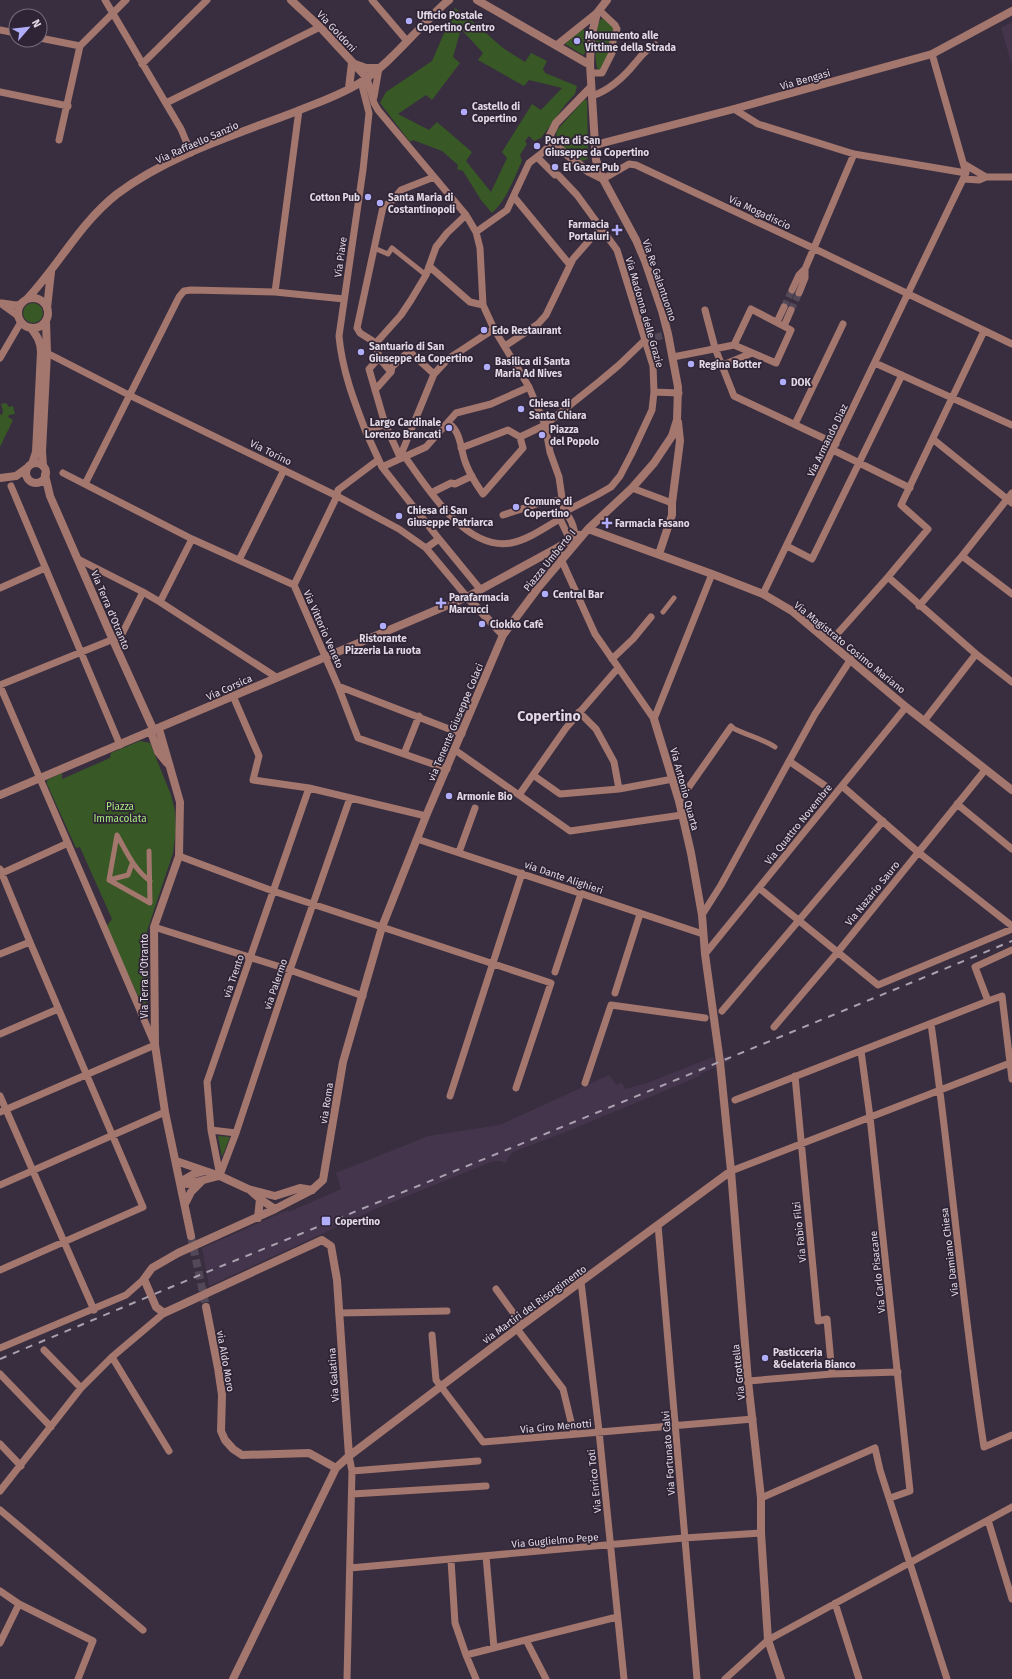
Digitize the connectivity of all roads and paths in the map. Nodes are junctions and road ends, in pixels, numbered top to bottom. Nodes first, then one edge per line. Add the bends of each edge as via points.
1 (105, 0) edge
2 (126, 0) edge
3 (207, 0) edge
4 (291, 0) edge
5 (372, 0) edge
6 (449, 0) edge
7 (477, 0) edge
8 (608, 0) edge
9 (1012, 11) edge
10 (598, 12) junction
11 (113, 14) junction
12 (320, 27) junction
13 (48, 40) edge
14 (407, 41) junction
15 (557, 45) junction
16 (655, 45) dead end
17 (80, 46) junction
18 (932, 54) junction
19 (352, 63) junction
20 (142, 64) junction
21 (379, 68) junction
22 (590, 69) junction
23 (364, 80) junction
24 (591, 87) junction
25 (349, 88) junction
26 (0, 92) edge
27 (592, 96) junction
28 (373, 97) junction
29 (166, 104) junction
30 (68, 106) junction
31 (734, 109) junction
32 (299, 110) junction
33 (59, 140) dead end
34 (552, 143) junction
35 (595, 145) junction
36 (191, 153) junction
37 (854, 154) junction
38 (537, 157) junction
39 (598, 164) junction
40 (964, 164) junction
41 (589, 172) junction
42 (965, 176) junction
43 (434, 177) junction
44 (986, 177) junction
45 (1012, 177) edge
46 (603, 179) junction
47 (514, 197) junction
48 (466, 215) junction
49 (601, 227) junction
50 (476, 232) junction
51 (374, 248) junction
52 (813, 248) junction
53 (570, 265) junction
54 (429, 266) junction
55 (805, 269) junction
56 (51, 271) junction
57 (426, 275) junction
58 (792, 290) tunnel mouth
59 (275, 292) junction
60 (799, 293) tunnel mouth
61 (909, 294) junction
62 (344, 299) junction
63 (24, 301) junction
64 (0, 303) edge
65 (483, 305) junction
66 (784, 306) tunnel mouth
67 (47, 308) junction
68 (705, 310) dead end
69 (792, 310) tunnel mouth
70 (19, 319) junction
71 (46, 321) junction
72 (777, 322) junction
73 (843, 324) dead end
74 (784, 326) junction
75 (31, 328) junction
76 (494, 329) junction
77 (984, 331) junction
78 (645, 340) junction
79 (376, 343) junction
80 (1012, 344) edge
81 (734, 345) junction
82 (505, 346) junction
83 (715, 348) junction
84 (47, 353) junction
85 (752, 353) junction
86 (673, 357) junction
87 (0, 358) edge
88 (379, 358) junction
89 (875, 363) junction
90 (723, 365) junction
91 (391, 372) junction
92 (434, 374) junction
93 (902, 375) junction
94 (529, 387) junction
95 (375, 390) junction
96 (654, 392) junction
97 (678, 393) junction
98 (129, 395) junction
99 (953, 397) junction
100 (450, 420) junction
101 (677, 420) junction
102 (385, 424) junction
103 (795, 424) junction
104 (545, 425) junction
105 (1012, 425) edge
106 (366, 432) junction
107 (520, 437) junction
108 (934, 440) junction
109 (834, 447) junction
110 (461, 448) junction
111 (662, 451) junction
112 (403, 457) junction
113 (378, 460) junction
114 (677, 460) junction
115 (860, 463) junction
116 (30, 466) junction
117 (382, 467) junction
118 (284, 470) junction
119 (44, 471) junction
120 (63, 472) dead end
121 (16, 476) junction
122 (472, 476) junction
123 (2, 478) edge
124 (28, 479) junction
125 (37, 482) junction
126 (85, 484) junction
127 (11, 486) joint
128 (632, 488) junction
129 (910, 488) junction
130 (431, 493) junction
131 (1012, 493) edge
132 (50, 496) junction
133 (337, 496) junction
134 (562, 500) junction
135 (1009, 501) edge
136 (672, 503) junction
137 (564, 512) junction
138 (503, 515) dead end
139 (560, 519) junction
140 (588, 529) junction
141 (192, 539) junction
142 (439, 539) junction
143 (573, 540) junction
144 (787, 546) junction
145 (560, 547) junction
146 (426, 548) junction
147 (550, 552) junction
148 (659, 554) junction
149 (962, 556) junction
150 (78, 559) junction
151 (239, 560) junction
152 (559, 562) junction
153 (45, 568) junction
154 (712, 574) junction
155 (888, 577) junction
156 (294, 585) junction
157 (0, 588) edge
158 (480, 589) junction
159 (144, 592) junction
160 (763, 594) junction
161 (1012, 594) edge
162 (467, 597) junction
163 (674, 598) dead end
164 (160, 602) junction
165 (920, 606) junction
166 (663, 612) dead end
167 (651, 617) dead end
168 (503, 635) junction
169 (112, 638) junction
170 (830, 642) junction
171 (81, 652) junction
172 (976, 654) junction
173 (325, 657) junction
174 (612, 659) junction
175 (851, 659) junction
176 (618, 668) junction
177 (276, 677) junction
178 (1012, 682) edge
179 (0, 686) edge
180 (338, 686) junction
181 (233, 696) junction
182 (906, 707) junction
183 (579, 712) junction
184 (419, 716) junction
185 (654, 720) junction
186 (924, 721) junction
187 (730, 727) joint
188 (154, 730) junction
189 (462, 734) junction
190 (120, 745) junction
191 (775, 747) dead end
192 (455, 750) junction
193 (404, 754) junction
194 (789, 761) junction
195 (447, 769) junction
196 (985, 770) junction
197 (533, 775) junction
198 (40, 779) junction
199 (673, 779) junction
200 (824, 785) dead end
201 (842, 786) junction
202 (309, 788) junction
203 (619, 789) junction
204 (1012, 790) edge
205 (0, 795) edge
206 (519, 795) junction
207 (350, 798) junction
208 (679, 801) junction
209 (957, 804) junction
210 (475, 808) dead end
211 (682, 815) junction
212 (426, 816) junction
213 (883, 821) junction
214 (417, 839) junction
215 (68, 843) junction
216 (1012, 849) edge
217 (149, 850) dead end
218 (459, 852) junction
219 (918, 852) junction
220 (179, 856) junction
221 (132, 864) junction
222 (1, 872) edge
223 (522, 873) junction
224 (109, 880) junction
225 (150, 882) junction
226 (759, 888) junction
227 (273, 891) junction
228 (581, 892) junction
229 (313, 904) junction
230 (640, 914) junction
231 (702, 915) junction
232 (798, 920) junction
233 (382, 927) junction
234 (1012, 927) edge
235 (154, 928) junction
236 (703, 934) junction
237 (30, 942) junction
238 (1012, 950) edge
239 (0, 954) edge
240 (705, 954) junction
241 (837, 954) junction
242 (250, 957) junction
243 (492, 963) junction
244 (290, 970) junction
245 (555, 972) dead end
246 (615, 993) dead end
247 (363, 996) junction
248 (988, 1001) junction
249 (58, 1009) junction
250 (722, 1011) dead end
251 (705, 1018) dead end
252 (930, 1024) junction
253 (774, 1027) dead end
254 (0, 1034) edge
255 (155, 1045) junction
256 (861, 1051) junction
257 (720, 1062) joint
258 (1010, 1063) junction
259 (87, 1075) junction
260 (795, 1076) junction
261 (1012, 1079) edge
262 (585, 1083) dead end
263 (516, 1088) dead end
264 (940, 1090) junction
265 (0, 1096) edge
266 (450, 1096) dead end
267 (735, 1100) dead end
268 (3, 1110) edge
269 (165, 1112) junction
270 (870, 1117) junction
271 (211, 1130) junction
272 (236, 1132) junction
273 (113, 1136) junction
274 (802, 1143) junction
275 (176, 1161) junction
276 (32, 1170) junction
277 (206, 1171) junction
278 (731, 1171) junction
279 (220, 1176) junction
280 (203, 1180) junction
281 (180, 1182) junction
282 (0, 1185) edge
283 (248, 1189) junction
284 (312, 1190) junction
285 (275, 1196) junction
286 (260, 1199) junction
287 (185, 1204) junction
288 (275, 1210) junction
289 (258, 1218) junction
290 (658, 1226) junction
291 (191, 1236) tunnel mouth
292 (64, 1242) junction
293 (0, 1270) edge
294 (144, 1279) junction
295 (581, 1282) junction
296 (496, 1289) dead end
297 (206, 1307) tunnel mouth
298 (94, 1310) junction
299 (447, 1311) dead end
300 (164, 1313) junction
301 (339, 1313) junction
302 (520, 1327) junction
303 (432, 1335) dead end
304 (0, 1348) edge
305 (44, 1350) dead end
306 (112, 1357) junction
307 (898, 1372) junction
308 (0, 1374) edge
309 (832, 1374) junction
310 (748, 1381) junction
311 (441, 1386) junction
312 (81, 1388) junction
313 (753, 1420) junction
314 (676, 1426) junction
315 (51, 1427) junction
316 (599, 1432) junction
317 (574, 1434) junction
318 (1012, 1435) edge
319 (0, 1444) edge
320 (169, 1451) dead end
321 (349, 1456) junction
322 (478, 1461) dead end
323 (21, 1466) junction
324 (336, 1468) junction
325 (352, 1471) junction
326 (486, 1486) dead end
327 (0, 1491) edge
328 (352, 1494) junction
329 (760, 1498) junction
330 (890, 1498) junction
331 (1012, 1507) edge
332 (0, 1510) edge
333 (988, 1520) junction
334 (761, 1533) junction
335 (684, 1538) junction
336 (611, 1544) junction
337 (486, 1556) junction
338 (451, 1560) junction
339 (910, 1562) junction
340 (350, 1568) junction
341 (0, 1591) edge
342 (1012, 1599) edge
343 (835, 1603) junction
344 (19, 1604) junction
345 (617, 1617) junction
346 (143, 1630) dead end
347 (526, 1640) junction
348 (768, 1640) junction
349 (0, 1643) edge
350 (494, 1648) junction
351 (466, 1655) junction
352 (78, 1679) edge
353 (233, 1679) edge
354 (347, 1679) edge
355 (476, 1679) edge
356 (546, 1679) edge
357 (624, 1679) edge
358 (697, 1679) edge
359 (725, 1679) edge
360 (781, 1679) edge
361 (859, 1679) edge
362 (947, 1679) edge

1 - 11 street
2 - 11 street
3 - 20 street
4 - 12 street, Via Goldoni
5 - 14 street
6 - 14 street, Via Raffaello Sanzio
7 - 15 street
8 - 10 street
9 - 18 street, Via Bengasi
10 - 15 street
10 - 22 street, Via Re Galantuomo via 591,38
10 - 22 street via 617,29 612,53 602,73
11 - 17 street
11 - 20 street
12 - 19 street, Via Goldoni
12 - 29 street
13 - 17 street
14 - 21 street, Via Raffaello Sanzio
15 - 22 street
16 - 27 street via 647,48 635,64 611,87
17 - 30 street
18 - 31 street, Via Bengasi
18 - 40 street
19 - 21 street via 366,68
19 - 23 street, Via Goldoni
19 - 25 street
20 - 29 street
21 - 23 street, Via Raffaello Sanzio
21 - 28 street
22 - 24 street, Via Re Galantuomo
23 - 25 street, Via Raffaello Sanzio
23 - 28 street
23 - 62 street, Via Piave via 369,113
24 - 27 street, Via Re Galantuomo
24 - 34 street via 556,124 550,135
25 - 32 street, Via Raffaello Sanzio
26 - 30 street
27 - 35 street, Via Re Galantuomo
28 - 43 street via 378,110
29 - 36 street
30 - 33 street
31 - 35 street, Via Bengasi
31 - 37 street via 758,124
32 - 36 street, Via Raffaello Sanzio
32 - 59 street
34 - 38 street
34 - 41 street
35 - 39 street, Via Re Galantuomo
36 - 56 street, Via Raffaello Sanzio via 144,177 96,212
37 - 42 street
37 - 52 street
38 - 47 street via 529,163
38 - 49 street, Via Madonna delle Grazie via 577,195
39 - 41 street
39 - 46 street, Via Re Galantuomo
40 - 42 street
40 - 44 street
41 - 46 street
42 - 44 street via 979,180
42 - 61 street, Via Armando Diaz
43 - 48 street
43 - 51 street via 401,190 383,207
44 - 45 street
46 - 52 street, Via Mogadiscio via 629,164 636,165
46 - 86 street, Via Re Galantuomo via 645,261
47 - 50 street via 507,210
47 - 53 street
48 - 50 street
48 - 54 street via 436,247
49 - 53 street
49 - 78 street, Via Madonna delle Grazie via 617,250
50 - 65 street via 480,248
51 - 57 street via 388,254 392,248
51 - 79 street via 357,328 360,333
52 - 55 street
52 - 61 street, Via Mogadiscio
53 - 82 street via 546,315 538,324
54 - 57 street
54 - 65 street via 470,302
55 - 58 street
55 - 60 street via 805,278
56 - 63 street
56 - 67 street
57 - 79 street via 400,315
59 - 62 street
59 - 98 street via 184,291
61 - 77 street, Via Mogadiscio
61 - 89 street, Via Armando Diaz
62 - 106 street, Via Piave via 339,336 341,356 345,376
63 - 64 street via 16,305
63 - 67 street via 39,299
63 - 70 street via 18,312
64 - 70 street
65 - 76 street
66 - 72 street
67 - 71 street
68 - 83 street
69 - 74 street
70 - 75 street
70 - 87 street
71 - 75 street via 41,326
71 - 84 street, Via Terra d'Otranto
72 - 74 street
72 - 81 street via 751,309
73 - 103 street
74 - 85 street via 791,330 776,363
75 - 116 street via 41,345 41,352 36,452
76 - 82 street
76 - 92 street via 448,359
77 - 80 street, Via Mogadiscio
77 - 99 street
78 - 96 street, Via Madonna delle Grazie via 653,366
78 - 104 street via 619,365
79 - 88 street
81 - 83 street
81 - 85 street
82 - 94 street
83 - 86 street
83 - 90 street
84 - 98 street, Via Torino
84 - 119 street, Via Terra d'Otranto via 42,451
85 - 90 street
86 - 97 street, Via Re Galantuomo
88 - 91 street
88 - 95 street via 369,369
89 - 93 street
89 - 109 street, Via Armando Diaz
90 - 103 street via 734,396
91 - 92 street via 392,367 406,354 411,353
91 - 95 street
92 - 112 street
93 - 99 street
93 - 115 street
94 - 100 street via 491,404 456,413
94 - 104 street
95 - 102 street
96 - 97 street
96 - 137 street, Via Madonna delle Grazie via 652,410 620,476 611,487
97 - 101 street, Via Re Galantuomo
98 - 118 street, Via Torino
98 - 126 street
99 - 105 street
99 - 108 street
100 - 110 street via 459,436
100 - 112 street via 426,447
101 - 111 street, Via Re Galantuomo via 672,436
101 - 114 street via 680,441
102 - 106 street
102 - 112 street
103 - 109 street
104 - 107 street
104 - 134 street via 550,452 559,477
106 - 113 street, Via Piave
107 - 110 street via 508,430
107 - 122 street via 523,448 483,494
108 - 129 street
108 - 135 street
109 - 115 street
109 - 144 street, Via Armando Diaz
110 - 122 street
111 - 114 street via 673,454
111 - 128 street, Via Re Galantuomo
112 - 117 street
112 - 130 street
113 - 117 street, Via Piave
113 - 133 street, Via Vittorio Veneto via 338,490
114 - 136 street
115 - 129 street
115 - 144 street via 812,559
116 - 119 street via 38,463
116 - 121 street
116 - 124 street via 26,474
117 - 142 street, Via Piave
118 - 133 street, Via Torino
118 - 151 street
119 - 125 street via 42,480
119 - 132 street, Via Terra d'Otranto
120 - 126 street
121 - 123 street
121 - 124 street
122 - 130 street
123 - 127 street
124 - 125 street
125 - 132 street, Via Terra d'Otranto
126 - 141 street
127 - 153 street
128 - 136 street
128 - 140 street, Via Re Galantuomo
129 - 155 street via 901,505 928,529
130 - 139 street via 454,520 478,537 494,543 520,541
131 - 135 street
132 - 150 street, Via Terra d'Otranto
133 - 146 street, Via Torino via 399,529
133 - 156 street, Via Vittorio Veneto
134 - 137 street
134 - 138 street via 543,502
135 - 149 street
136 - 148 street via 672,515
137 - 139 street
137 - 143 street via 571,520
139 - 143 street
140 - 143 street, Piazza Umberto I
140 - 148 street, Via Magistrato Cosimo Mariano
141 - 151 street
141 - 164 street
142 - 146 street
142 - 158 street, Via Piave
143 - 145 street, Piazza Umberto I
143 - 152 street, Piazza Umberto I
144 - 160 street, Via Armando Diaz
145 - 147 street, Piazza Umberto I
145 - 152 street, Via Antonio Quarta
146 - 162 street, Via Torino
147 - 152 street
147 - 158 street, Piazza Umberto I
148 - 154 street, Via Magistrato Cosimo Mariano
149 - 161 street
149 - 165 street
150 - 159 street
150 - 169 street, Via Terra d'Otranto
151 - 156 street
152 - 168 street, Piazza Umberto I
152 - 174 street, Via Antonio Quarta via 595,634
153 - 157 street
153 - 171 street
154 - 160 street, Via Magistrato Cosimo Mariano
154 - 185 street
155 - 165 street
155 - 170 street
156 - 173 street, Via Vittorio Veneto
158 - 162 street, Piazza Umberto I
159 - 164 street
159 - 169 street via 121,636
160 - 170 street, Via Magistrato Cosimo Mariano via 792,611
162 - 168 street
162 - 173 street, Via Corsica
163 - 166 street
164 - 177 street
165 - 172 street
167 - 174 street
168 - 189 street, via Tenente Giuseppe Colaci
169 - 171 street
169 - 188 street, Via Terra d'Otranto
170 - 175 street, Via Magistrato Cosimo Mariano
171 - 179 street
171 - 190 street
172 - 178 street
172 - 186 street
173 - 177 street, Via Corsica
173 - 180 street, Via Vittorio Veneto
174 - 176 street, Via Antonio Quarta
175 - 182 street, Via Magistrato Cosimo Mariano
175 - 194 street via 815,714
176 - 183 street
176 - 185 street, Via Antonio Quarta
177 - 181 street, Via Corsica
179 - 198 street
180 - 184 street
180 - 193 street, Via Vittorio Veneto via 358,738
181 - 188 street, Via Corsica
181 - 202 street via 259,756 253,780
182 - 186 street, Via Magistrato Cosimo Mariano
182 - 201 street, Via Quattro Novembre
183 - 197 street
183 - 203 street via 596,729 614,762
184 - 189 street
184 - 193 street
185 - 199 street, Via Antonio Quarta
186 - 196 street, Via Magistrato Cosimo Mariano
187 - 191 street via 762,739
187 - 208 street
188 - 190 street, Via Corsica
188 - 220 street, Via Terra d'Otranto via 170,767 180,802
189 - 192 street, via Tenente Giuseppe Colaci
190 - 198 street, Via Corsica
192 - 195 street, via Tenente Giuseppe Colaci
192 - 206 street
193 - 195 street, Via Vittorio Veneto
194 - 200 street
194 - 231 street
195 - 212 street, via Tenente Giuseppe Colaci
196 - 204 street, Via Magistrato Cosimo Mariano
196 - 209 street, Via Nazario Sauro
197 - 203 street via 560,794
197 - 206 street
198 - 205 street, Via Corsica
198 - 215 street
199 - 203 street
199 - 208 street, Via Antonio Quarta
201 - 213 street
201 - 226 street, Via Quattro Novembre
202 - 207 street
202 - 227 street, via Trento
206 - 211 street via 570,830
207 - 212 street
207 - 229 street, via Palermo
208 - 211 street, Via Antonio Quarta
209 - 216 street
209 - 219 street, Via Nazario Sauro
210 - 218 street
211 - 231 street, Via Antonio Quarta
212 - 214 street, via Roma
213 - 219 street
213 - 232 street
214 - 218 street, via Dante Alighieri
214 - 233 street, via Roma
215 - 222 street
215 - 255 street
217 - 225 street
218 - 223 street, via Dante Alighieri
219 - 234 street
219 - 241 street, Via Nazario Sauro
220 - 227 street
220 - 235 street, Via Terra d'Otranto
221 - 224 street via 128,875
221 - 224 street via 117,835
221 - 225 street
222 - 237 street
223 - 228 street, via Dante Alighieri
223 - 243 street
224 - 225 street via 150,903
226 - 232 street
226 - 240 street, Via Quattro Novembre
227 - 229 street
227 - 242 street, via Trento
228 - 230 street, via Dante Alighieri
228 - 245 street
229 - 233 street
229 - 244 street, via Palermo
230 - 236 street, via Dante Alighieri
230 - 246 street
231 - 236 street, Via Antonio Quarta
232 - 241 street
232 - 250 street
233 - 243 street
233 - 247 street, via Roma
234 - 241 street via 878,985
235 - 242 street
235 - 255 street, Via Terra d'Otranto
236 - 240 street, Via Antonio Quarta
237 - 239 street
237 - 249 street
238 - 248 street via 975,967
240 - 257 street, Via Antonio Quarta
241 - 253 street, Via Nazario Sauro
242 - 244 street
242 - 271 street, via Trento via 207,1082
243 - 263 street via 551,983
243 - 266 street
244 - 247 street
244 - 272 street, via Palermo
247 - 284 street, via Roma via 343,1062 323,1180
248 - 252 street
248 - 258 street via 1002,996
249 - 254 street
249 - 259 street
251 - 262 street via 612,1005
252 - 256 street
252 - 264 street, Via Damiano Chiesa
255 - 259 street
255 - 269 street
256 - 260 street
256 - 270 street, Via Carlo Pisacane
257 - 278 street, Via Grottella
258 - 261 street
258 - 264 street
259 - 268 street
259 - 273 street
260 - 267 street
260 - 274 street, Via Fabio Filzi
264 - 270 street
264 - 318 street, Via Damiano Chiesa via 984,1447
265 - 268 street
268 - 276 street
269 - 273 street
269 - 275 street
270 - 274 street
270 - 307 street, Via Carlo Pisacane
271 - 272 street
271 - 279 street, via Trento
272 - 279 street, via Palermo
273 - 276 street
273 - 292 street via 143,1207
274 - 278 street
274 - 309 street, Via Fabio Filzi via 818,1321 827,1319
275 - 277 street
275 - 281 street
276 - 282 street
276 - 292 street
277 - 279 street
277 - 281 street
278 - 290 street, via Martiri del Risorgimento
278 - 310 street, Via Grottella
279 - 280 street
279 - 283 street
280 - 281 street via 188,1184
280 - 287 street via 191,1192
281 - 287 street
283 - 285 street
283 - 286 street
284 - 285 street via 300,1188
284 - 288 street, via Roma
285 - 288 street
286 - 288 street
286 - 289 street
287 - 291 street
288 - 289 street, via Roma
289 - 294 street, via Roma via 178,1254 152,1268
290 - 295 street, via Martiri del Risorgimento
290 - 314 street, Via Fortunato Calvi
292 - 293 street
292 - 298 street
294 - 298 street via 126,1295
294 - 300 street via 156,1307
295 - 302 street, via Martiri del Risorgimento
295 - 316 street, Via Enrico Toti
296 - 302 street
297 - 324 street, via Aldo Moro via 222,1395 221,1430 225,1440 242,1455 309,1453
298 - 304 street
299 - 301 street
300 - 301 street, Via Galatina via 322,1240 331,1246
300 - 306 street
301 - 321 street, Via Galatina
302 - 311 street, via Martiri del Risorgimento
302 - 317 street via 563,1389
303 - 311 street, Via Ciro Menotti via 436,1380
305 - 312 street
306 - 312 street
306 - 320 street
307 - 309 street
307 - 330 street, Via Carlo Pisacane via 910,1491
308 - 315 street
309 - 310 street
310 - 313 street, Via Grottella
311 - 317 street, Via Ciro Menotti via 483,1442
311 - 321 street, via Martiri del Risorgimento
312 - 315 street
313 - 314 street, Via Ciro Menotti
313 - 329 street, Via Grottella
314 - 316 street, Via Ciro Menotti
314 - 335 street, Via Fortunato Calvi
315 - 323 street
316 - 317 street, Via Ciro Menotti
316 - 336 street, Via Enrico Toti
319 - 323 street
321 - 324 street
321 - 325 street
322 - 325 street
323 - 327 street
324 - 353 street
325 - 328 street
326 - 328 street
328 - 340 street
329 - 330 street via 875,1448
329 - 334 street, Via Grottella
330 - 339 street
331 - 333 street
332 - 346 street
333 - 339 street
333 - 342 street
334 - 335 street, Via Guglielmo Pepe
334 - 348 street, Via Grottella
335 - 336 street, Via Guglielmo Pepe
335 - 358 street, Via Fortunato Calvi
336 - 337 street, Via Guglielmo Pepe
336 - 345 street, Via Enrico Toti
337 - 338 street, Via Guglielmo Pepe
337 - 350 street
338 - 340 street, Via Guglielmo Pepe
338 - 351 street via 455,1623
339 - 343 street
339 - 362 street
340 - 354 street
341 - 344 street
343 - 348 street
343 - 361 street
344 - 349 street
344 - 352 street via 93,1641
345 - 347 street
345 - 357 street, Via Enrico Toti
347 - 350 street
347 - 356 street
348 - 359 street
348 - 360 street, Via Grottella
350 - 351 street
351 - 355 street

